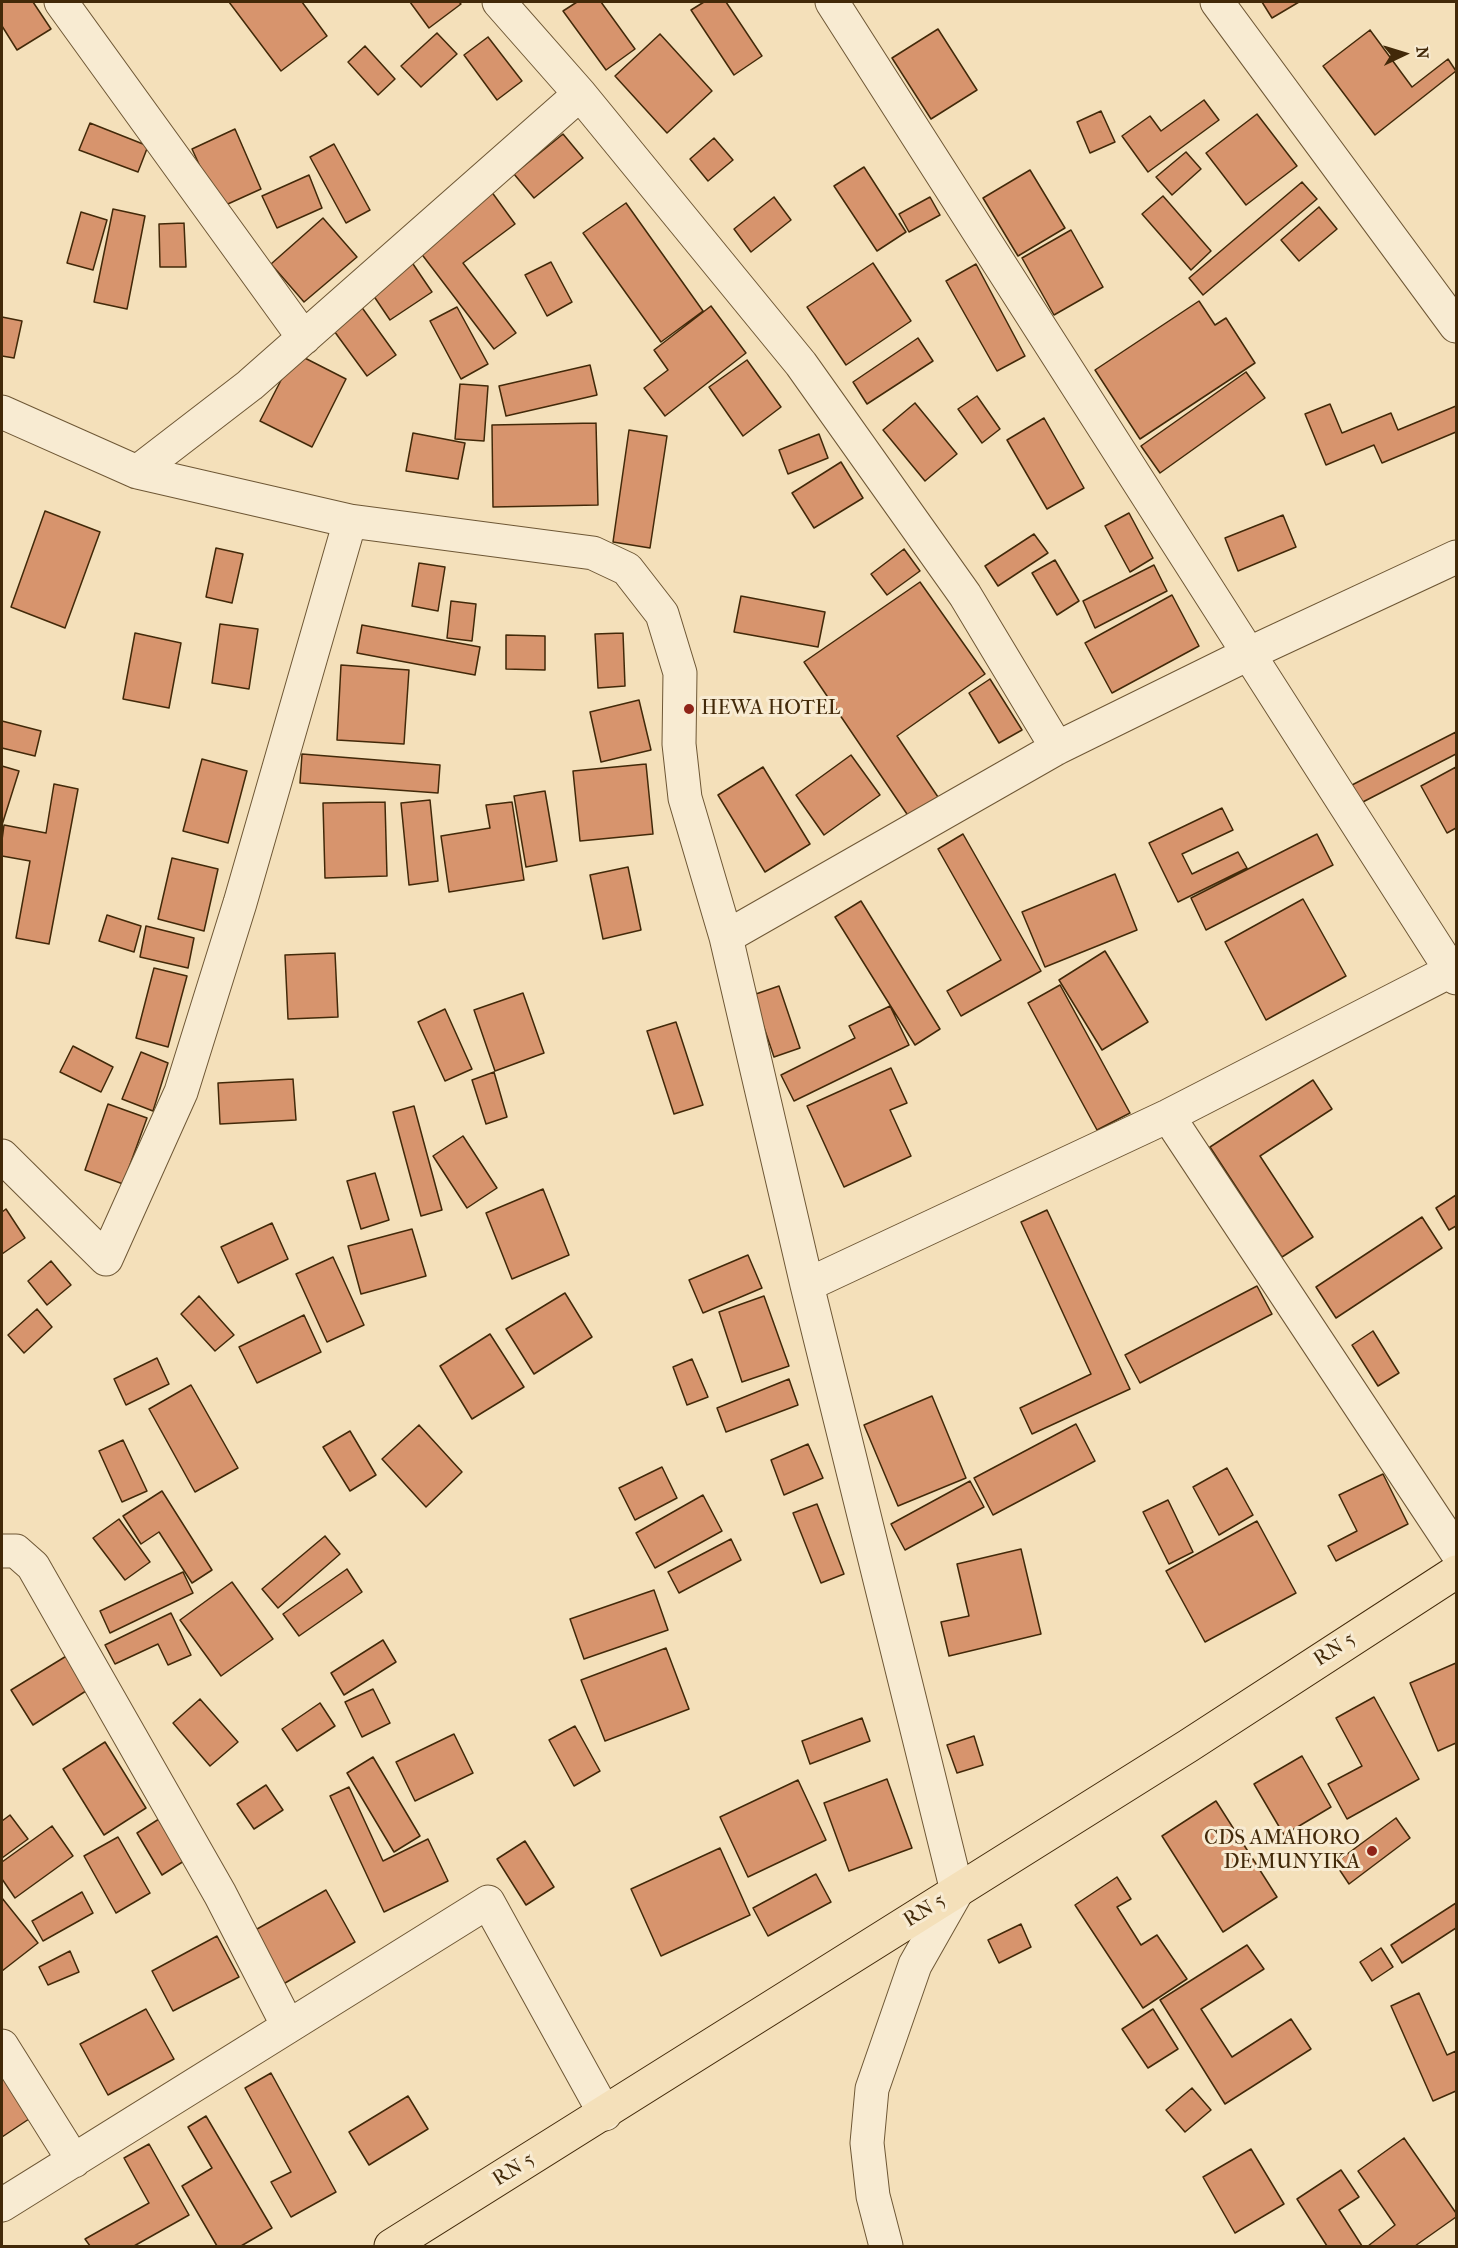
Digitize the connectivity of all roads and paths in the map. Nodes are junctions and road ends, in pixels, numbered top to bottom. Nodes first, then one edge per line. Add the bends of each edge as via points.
1 (61, 2) edge
2 (499, 2) edge
3 (1217, 2) edge
4 (847, 7) edge
5 (580, 94) junction
6 (1456, 326) edge
7 (304, 338) junction
8 (2, 412) edge
9 (137, 472) junction
10 (350, 521) junction
11 (1456, 557) edge
12 (1248, 654) junction
13 (1057, 748) junction
14 (726, 937) junction
15 (1455, 972) edge
16 (1168, 1116) junction
17 (2, 1156) edge
18 (807, 1285) junction
19 (2, 1551) edge
20 (1456, 1551) edge
21 (1456, 1572) edge
22 (957, 1891) junction
23 (288, 2026) junction
24 (2, 2046) edge
25 (605, 2114) junction
26 (74, 2160) junction
27 (2, 2205) edge
28 (392, 2247) edge
29 (886, 2247) edge

1 - 7 street
2 - 5 street
3 - 6 street
4 - 12 street
5 - 7 street
5 - 13 street via 801,364 965,595
7 - 9 street
8 - 9 street
9 - 10 street
10 - 14 street via 593,554 627,569 662,614 680,673 679,744 685,798
10 - 17 street via 240,903 180,1092 106,1259
11 - 12 street
12 - 13 street
12 - 15 street
13 - 14 street
14 - 18 street
15 - 16 street
16 - 18 street
16 - 20 street
18 - 22 street
19 - 23 street via 16,1551 33,1566 220,1894
21 - 22 main road, RN 5 / RN 5
22 - 25 main road, RN 5 / RN 5
22 - 29 street via 915,1965 872,2089 867,2143 873,2196
23 - 25 street via 488,1902
23 - 26 street
24 - 26 street
25 - 28 main road, RN 5 / RN 5
26 - 27 street

